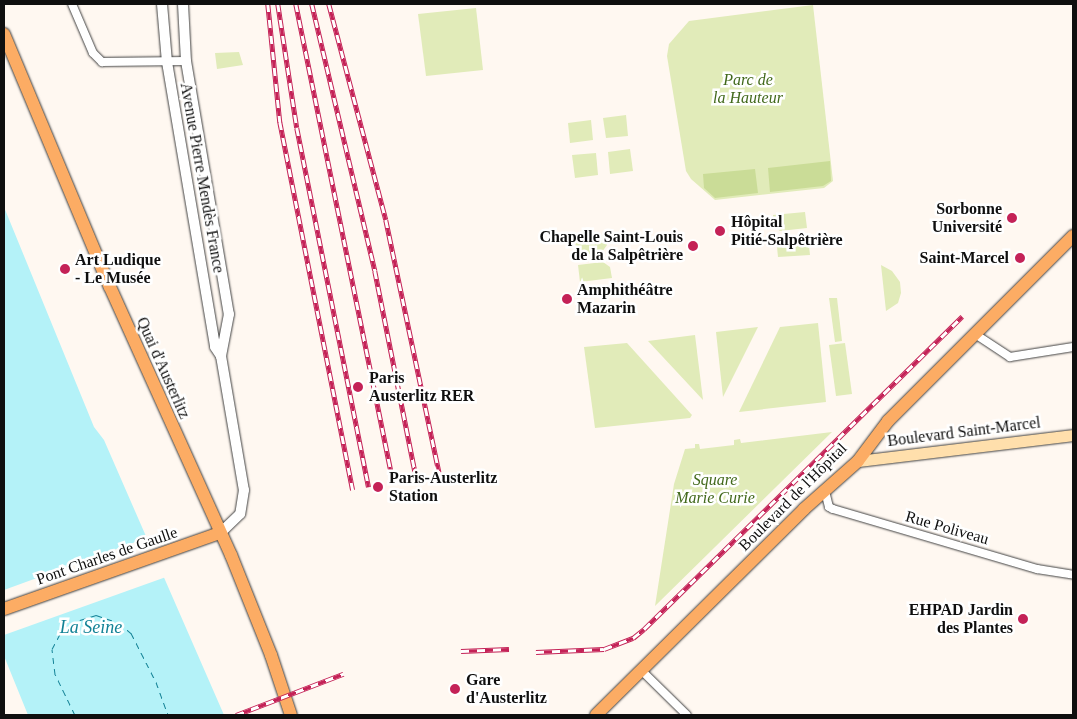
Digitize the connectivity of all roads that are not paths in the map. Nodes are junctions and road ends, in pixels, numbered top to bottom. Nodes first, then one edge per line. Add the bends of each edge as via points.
1 (72, 4) edge
2 (162, 4) edge
3 (182, 4) edge
4 (4, 34) edge
5 (186, 61) junction
6 (167, 62) junction
7 (1073, 236) edge
8 (975, 334) junction
9 (1073, 347) edge
10 (221, 356) junction
11 (1073, 435) edge
12 (858, 460) junction
13 (824, 491) junction
14 (220, 533) junction
15 (1073, 575) edge
16 (4, 610) edge
17 (641, 670) junction
18 (291, 715) edge
19 (596, 715) edge
20 (687, 715) edge

1 - 6 street via 93,53 100,60
2 - 6 street, Avenue Pierre Mendès France
3 - 5 street, Avenue Pierre Mendès France
4 - 14 main road, Quai d'Austerlitz via 110,287
5 - 6 street
5 - 10 street, Avenue Pierre Mendès France via 229,314
6 - 10 street, Avenue Pierre Mendès France via 215,347
7 - 8 main road, Boulevard de l'Hôpital
8 - 9 street via 1010,357
8 - 12 main road, Boulevard de l'Hôpital via 888,421
10 - 14 street, Avenue Pierre Mendès France via 244,490 240,514
11 - 12 main road, Boulevard Saint-Marcel
12 - 13 main road, Boulevard de l'Hôpital
13 - 15 street, Rue Poliveau via 829,507 833,509 1037,569
13 - 17 main road, Boulevard de l'Hôpital
14 - 16 main road, Pont Charles de Gaulle
14 - 18 main road, Quai d'Austerlitz via 271,655
17 - 19 main road, Boulevard de l'Hôpital
17 - 20 street

